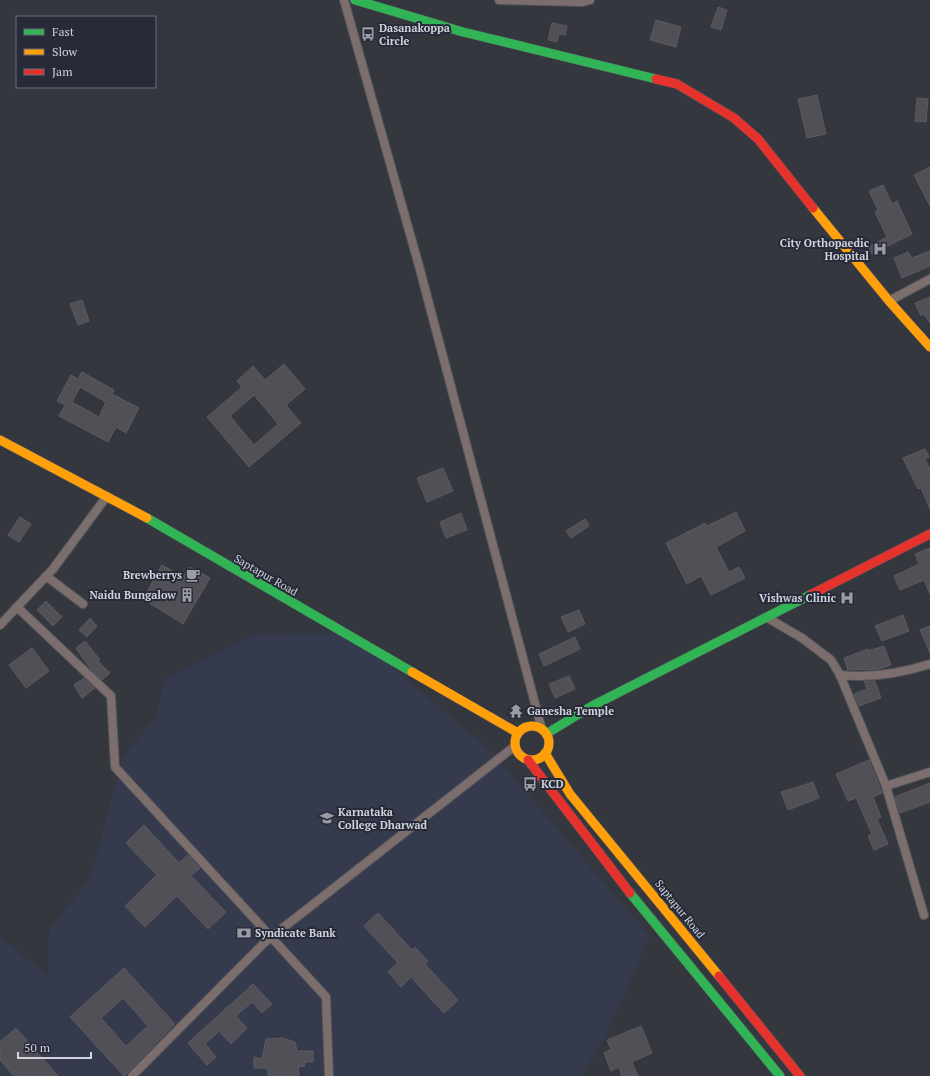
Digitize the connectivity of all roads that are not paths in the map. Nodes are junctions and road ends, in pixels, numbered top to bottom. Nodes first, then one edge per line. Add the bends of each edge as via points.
1 (344, 0) edge
2 (355, 0) edge
3 (499, 0) edge
4 (585, 1) edge
5 (930, 279) edge
6 (889, 301) junction
7 (930, 347) edge
8 (0, 441) edge
9 (107, 496) junction
10 (930, 534) edge
11 (46, 576) junction
12 (83, 604) dead end
13 (17, 607) junction
14 (766, 617) junction
15 (0, 626) edge
16 (930, 664) edge
17 (840, 676) junction
18 (544, 732) junction
19 (518, 733) junction
20 (515, 746) junction
21 (545, 753) junction
22 (528, 760) junction
23 (930, 772) edge
24 (886, 786) junction
25 (924, 915) dead end
26 (272, 937) junction
27 (132, 1076) edge
28 (329, 1076) edge
29 (780, 1076) edge
30 (800, 1076) edge

1 - 18 street via 419,266
2 - 6 main road via 462,32 677,84 734,118 758,139
3 - 4 street
5 - 6 street
6 - 7 main road
8 - 9 main road, Saptapur Road
9 - 11 street
9 - 19 main road, Saptapur Road
10 - 14 main road
11 - 12 street
11 - 13 street
13 - 15 street
13 - 26 street via 111,696 114,767
14 - 17 street via 802,638 831,660
14 - 18 main road
16 - 17 street via 910,670 853,677
17 - 24 street
18 - 19 main road via 529,727
18 - 21 main road via 548,741
19 - 20 main road
20 - 22 main road via 517,752
20 - 26 street
21 - 22 main road via 534,760
21 - 30 main road, Saptapur Road via 570,794
22 - 29 main road via 653,923
23 - 24 street
24 - 25 street
26 - 27 street
26 - 28 street via 326,997

